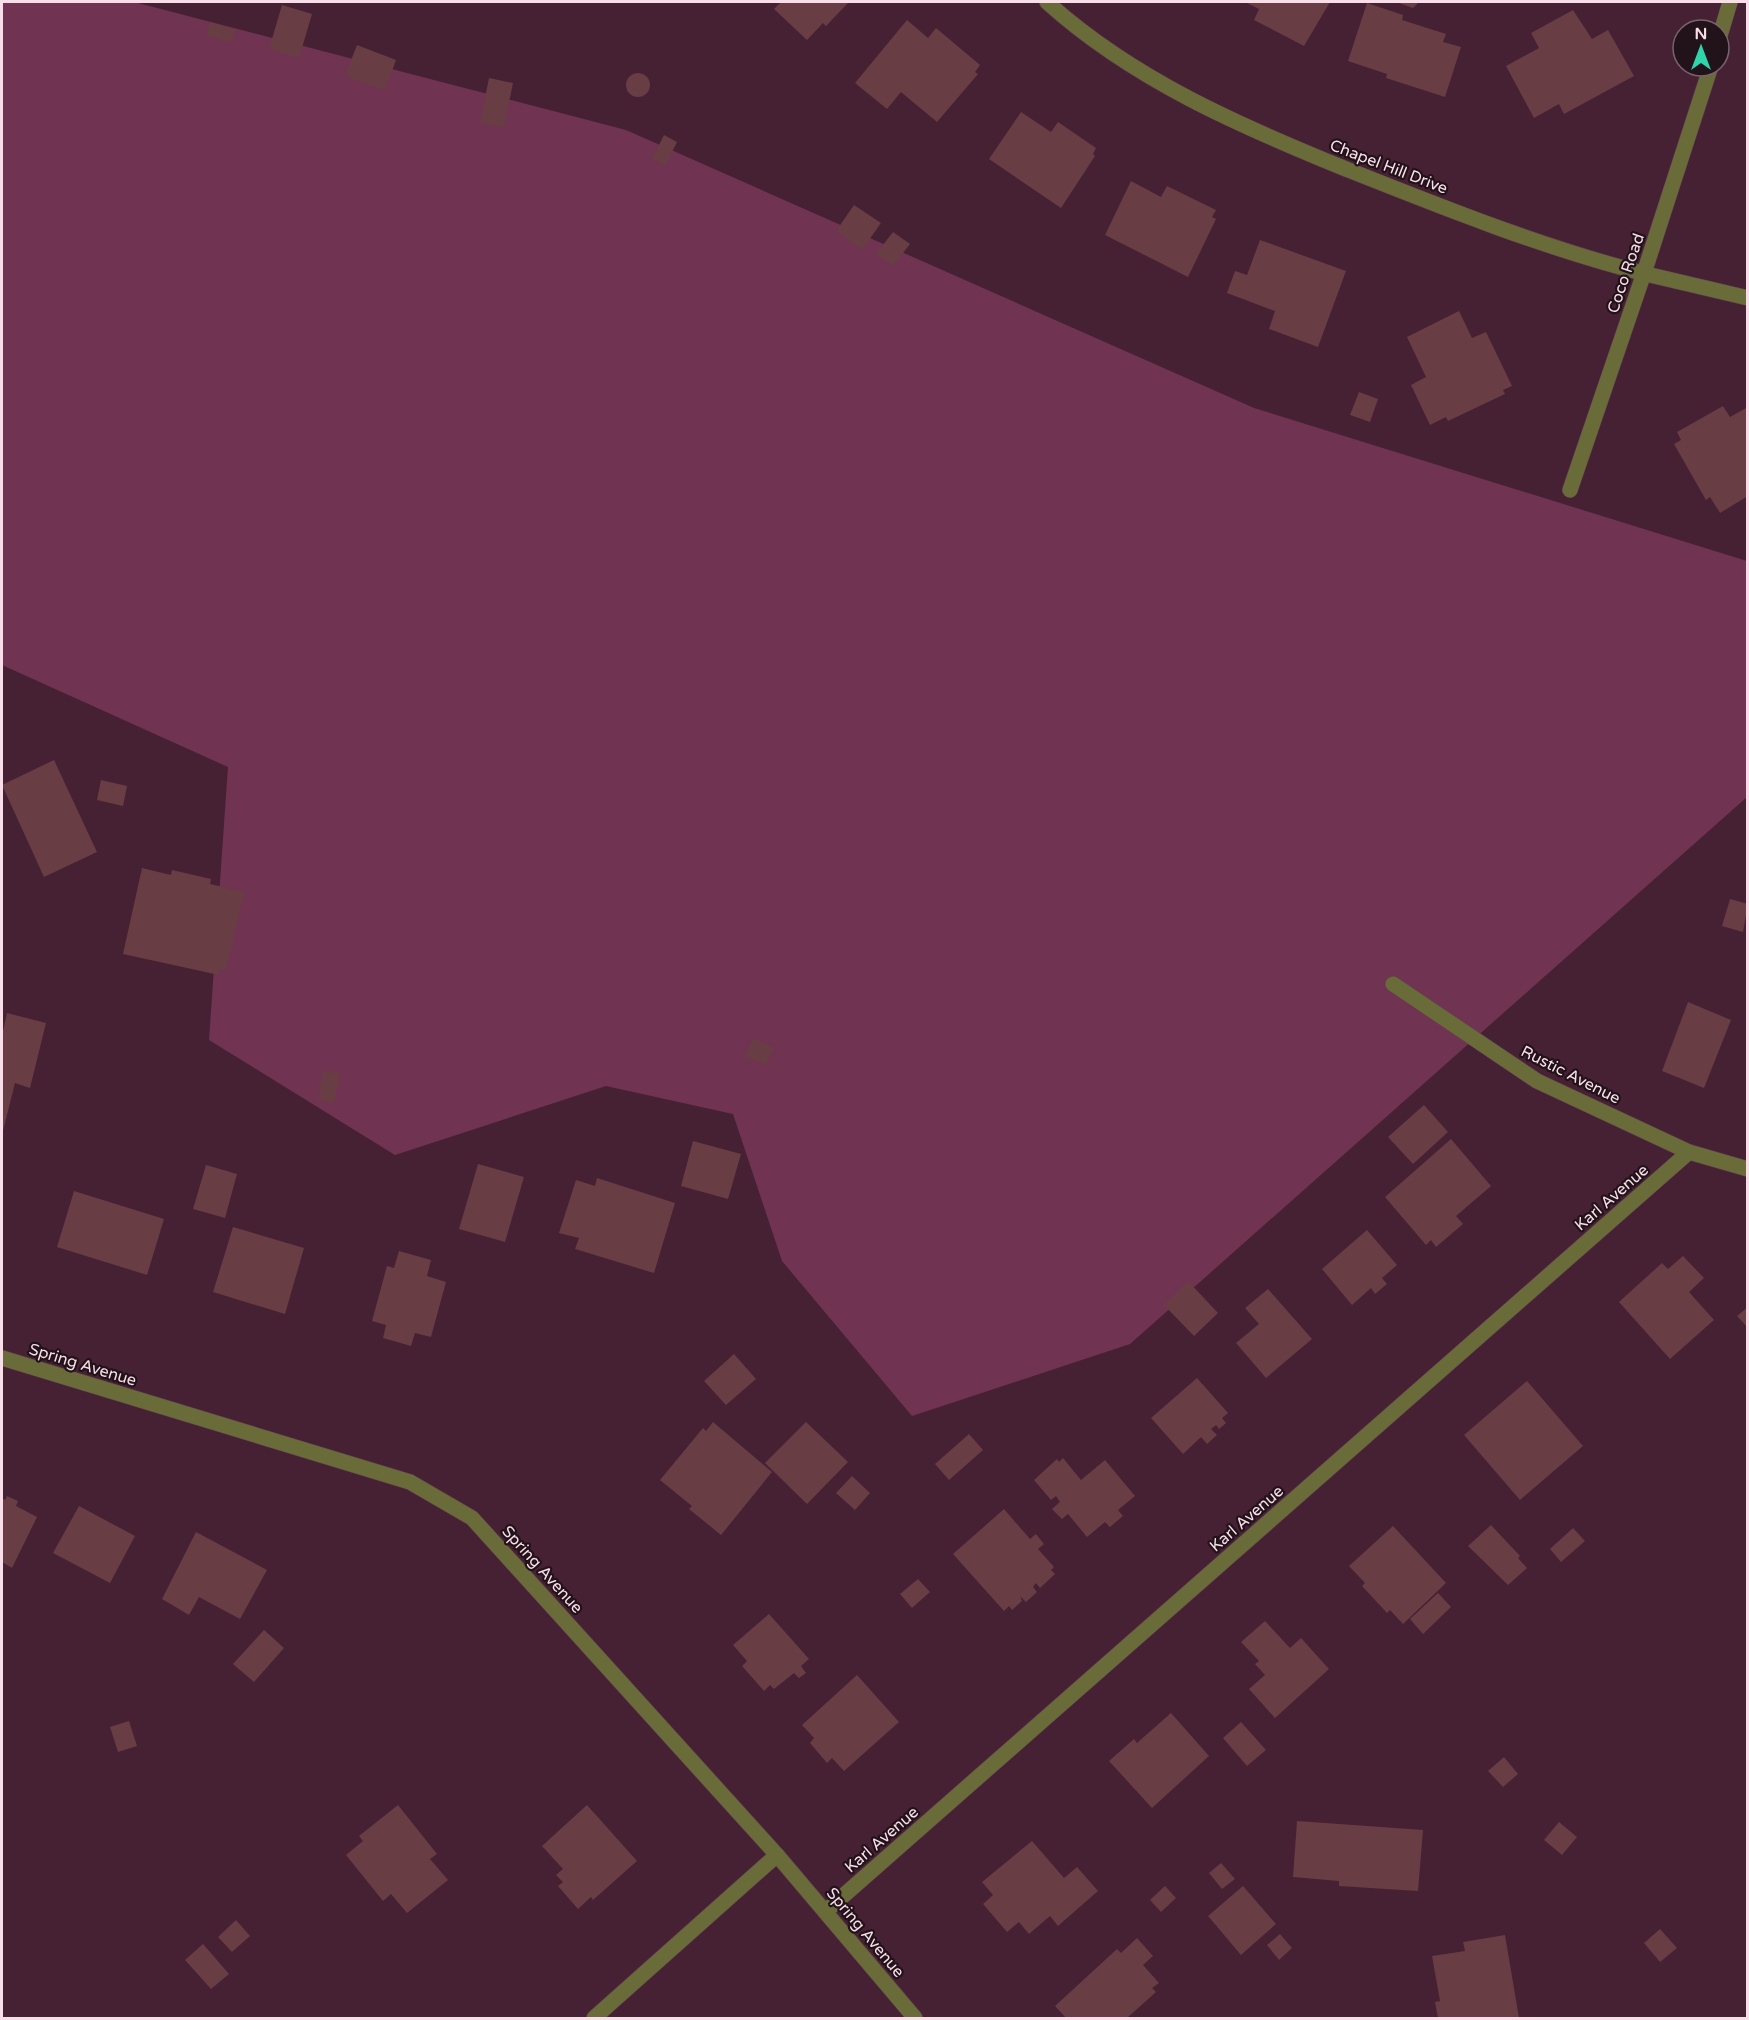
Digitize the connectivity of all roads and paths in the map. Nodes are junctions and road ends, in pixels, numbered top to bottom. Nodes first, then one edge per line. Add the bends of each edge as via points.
1 (1047, 2) edge
2 (1730, 2) edge
3 (1725, 18) edge
4 (1707, 78) edge
5 (1644, 273) junction
6 (1748, 298) edge
7 (1570, 490) dead end
8 (1393, 984) dead end
9 (1689, 1152) junction
10 (1748, 1168) edge
11 (2, 1358) edge
12 (777, 1855) junction
13 (826, 1911) junction
14 (594, 2019) edge
15 (915, 2019) edge

1 - 5 street, Chapel Hill Drive via 1144,75 1234,121 1484,222
2 - 3 street
4 - 5 street, Coco Road
5 - 6 street, Chapel Hill Drive
5 - 7 street, Coco Road
8 - 9 street, Rustic Avenue via 1537,1081
9 - 10 street, Rustic Avenue
9 - 13 street, Karl Avenue
11 - 12 street, Spring Avenue via 410,1482 472,1518
12 - 13 street, Spring Avenue
12 - 14 street
13 - 15 street, Spring Avenue

